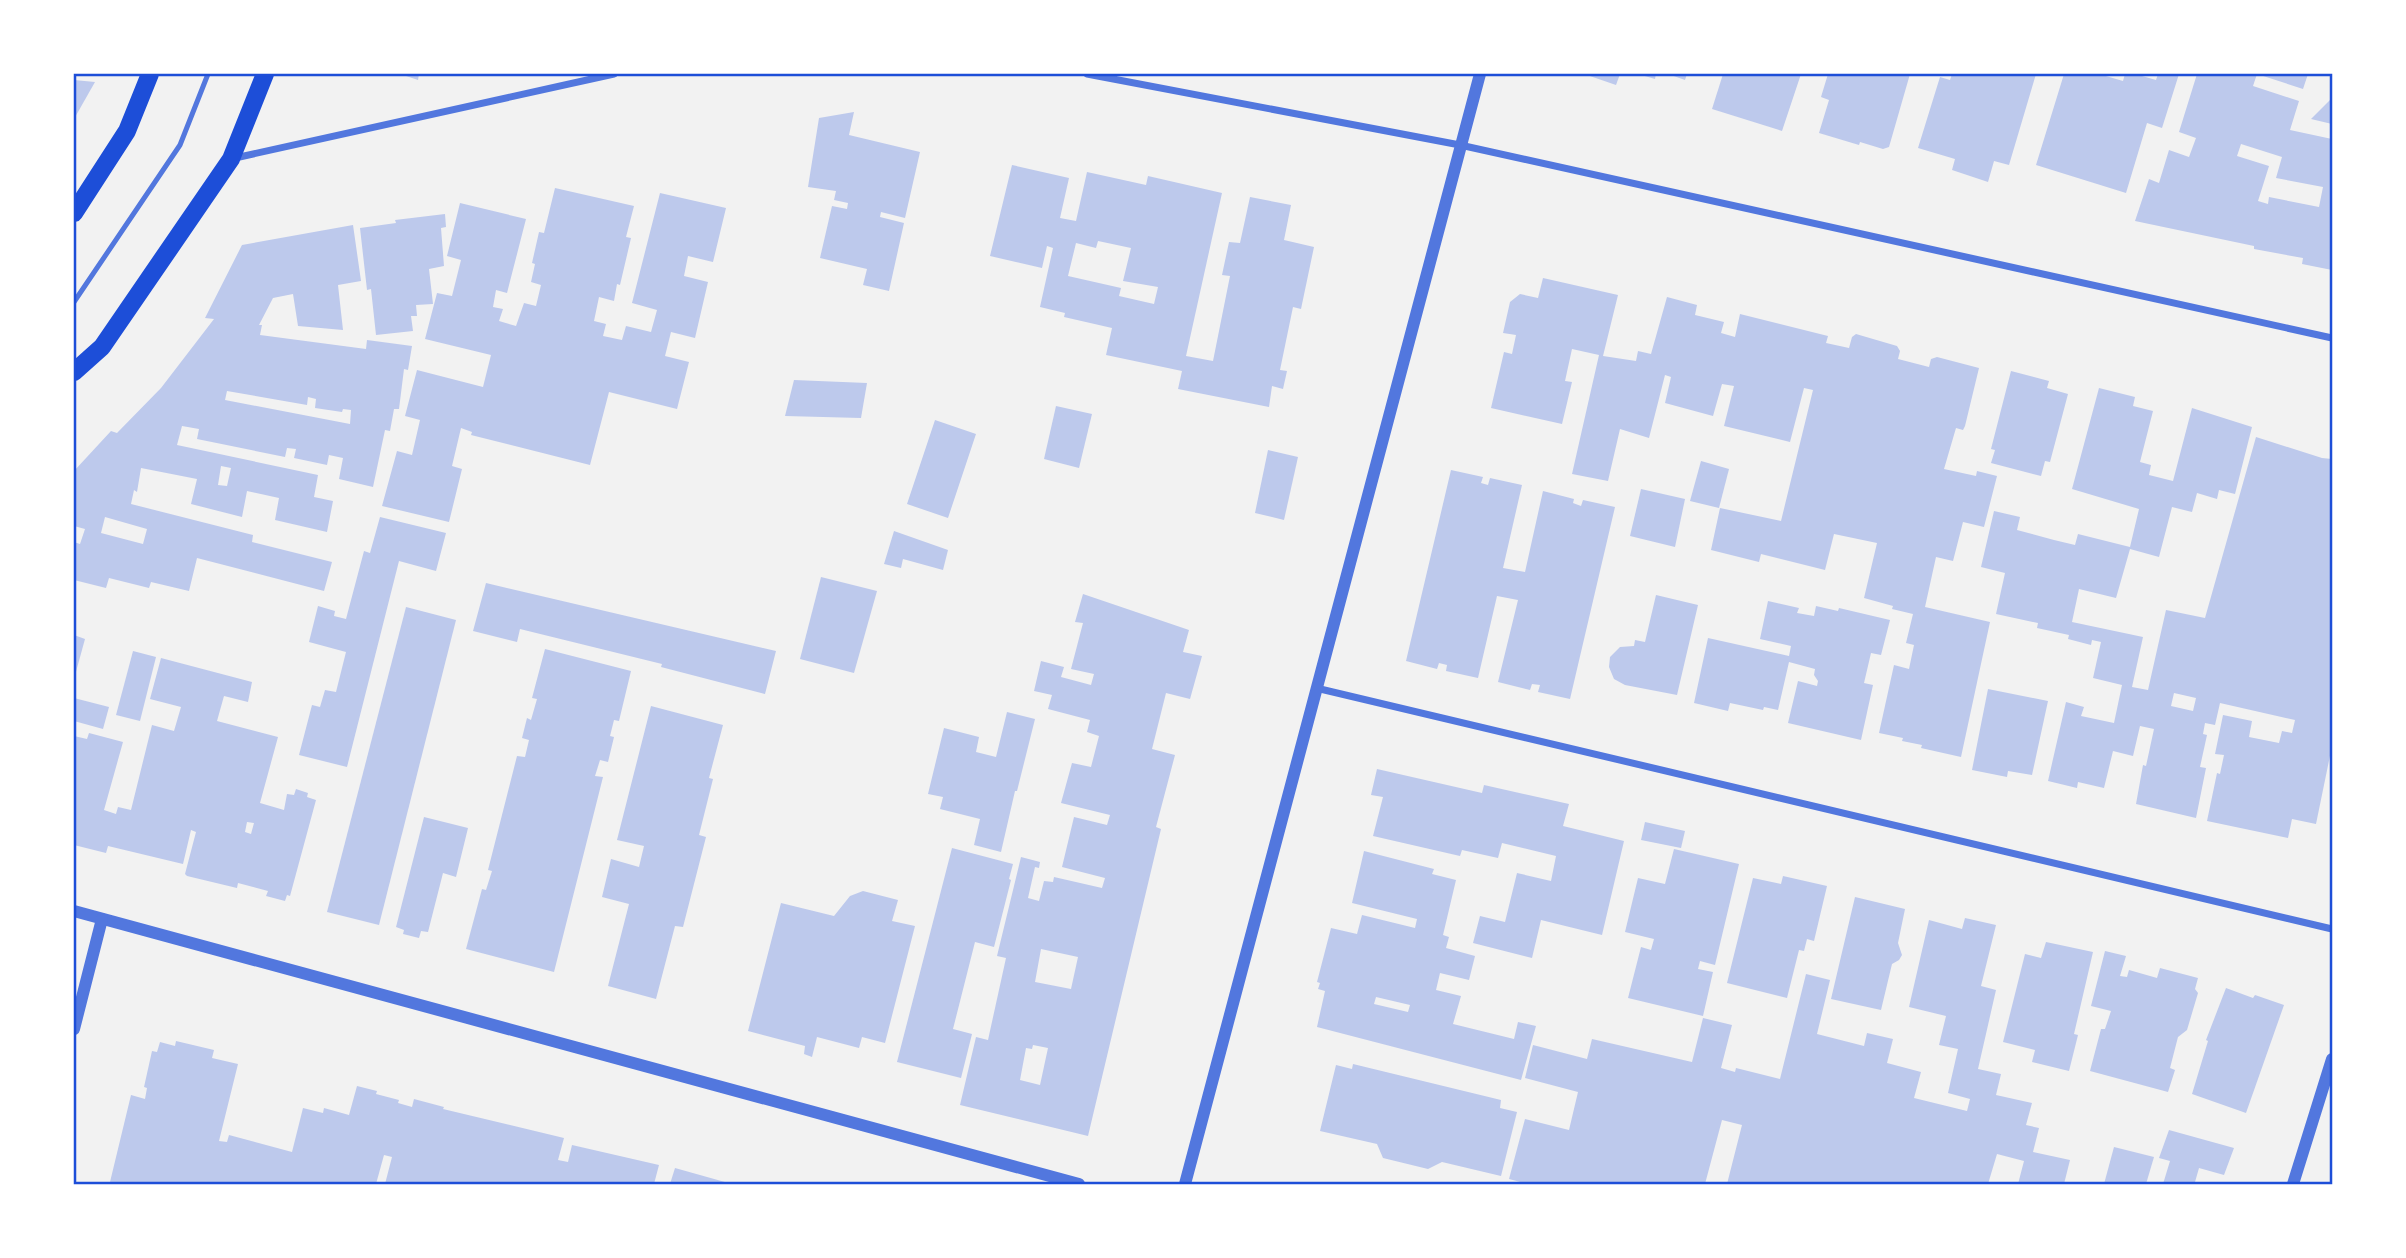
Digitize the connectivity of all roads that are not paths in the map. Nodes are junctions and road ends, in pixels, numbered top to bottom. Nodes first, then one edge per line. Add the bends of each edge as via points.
1 (150, 74) edge
2 (208, 74) edge
3 (265, 74) edge
4 (614, 74) edge
5 (1087, 74) edge
6 (1480, 74) edge
7 (1460, 145) junction
8 (231, 159) junction
9 (74, 213) edge
10 (74, 302) edge
11 (2333, 338) edge
12 (74, 372) edge
13 (1315, 688) junction
14 (74, 911) edge
15 (102, 919) junction
16 (2333, 929) edge
17 (74, 1029) edge
18 (2333, 1059) edge
19 (1079, 1185) edge
20 (1185, 1185) edge
21 (2293, 1185) edge

1 - 9 main road via 127,131
2 - 10 lane via 180,145
3 - 8 main road
4 - 8 street
5 - 7 street
6 - 7 street
7 - 11 street
7 - 13 street
8 - 12 main road via 103,347
13 - 16 street
13 - 20 street
14 - 15 street
15 - 17 street
15 - 19 street
18 - 21 street

